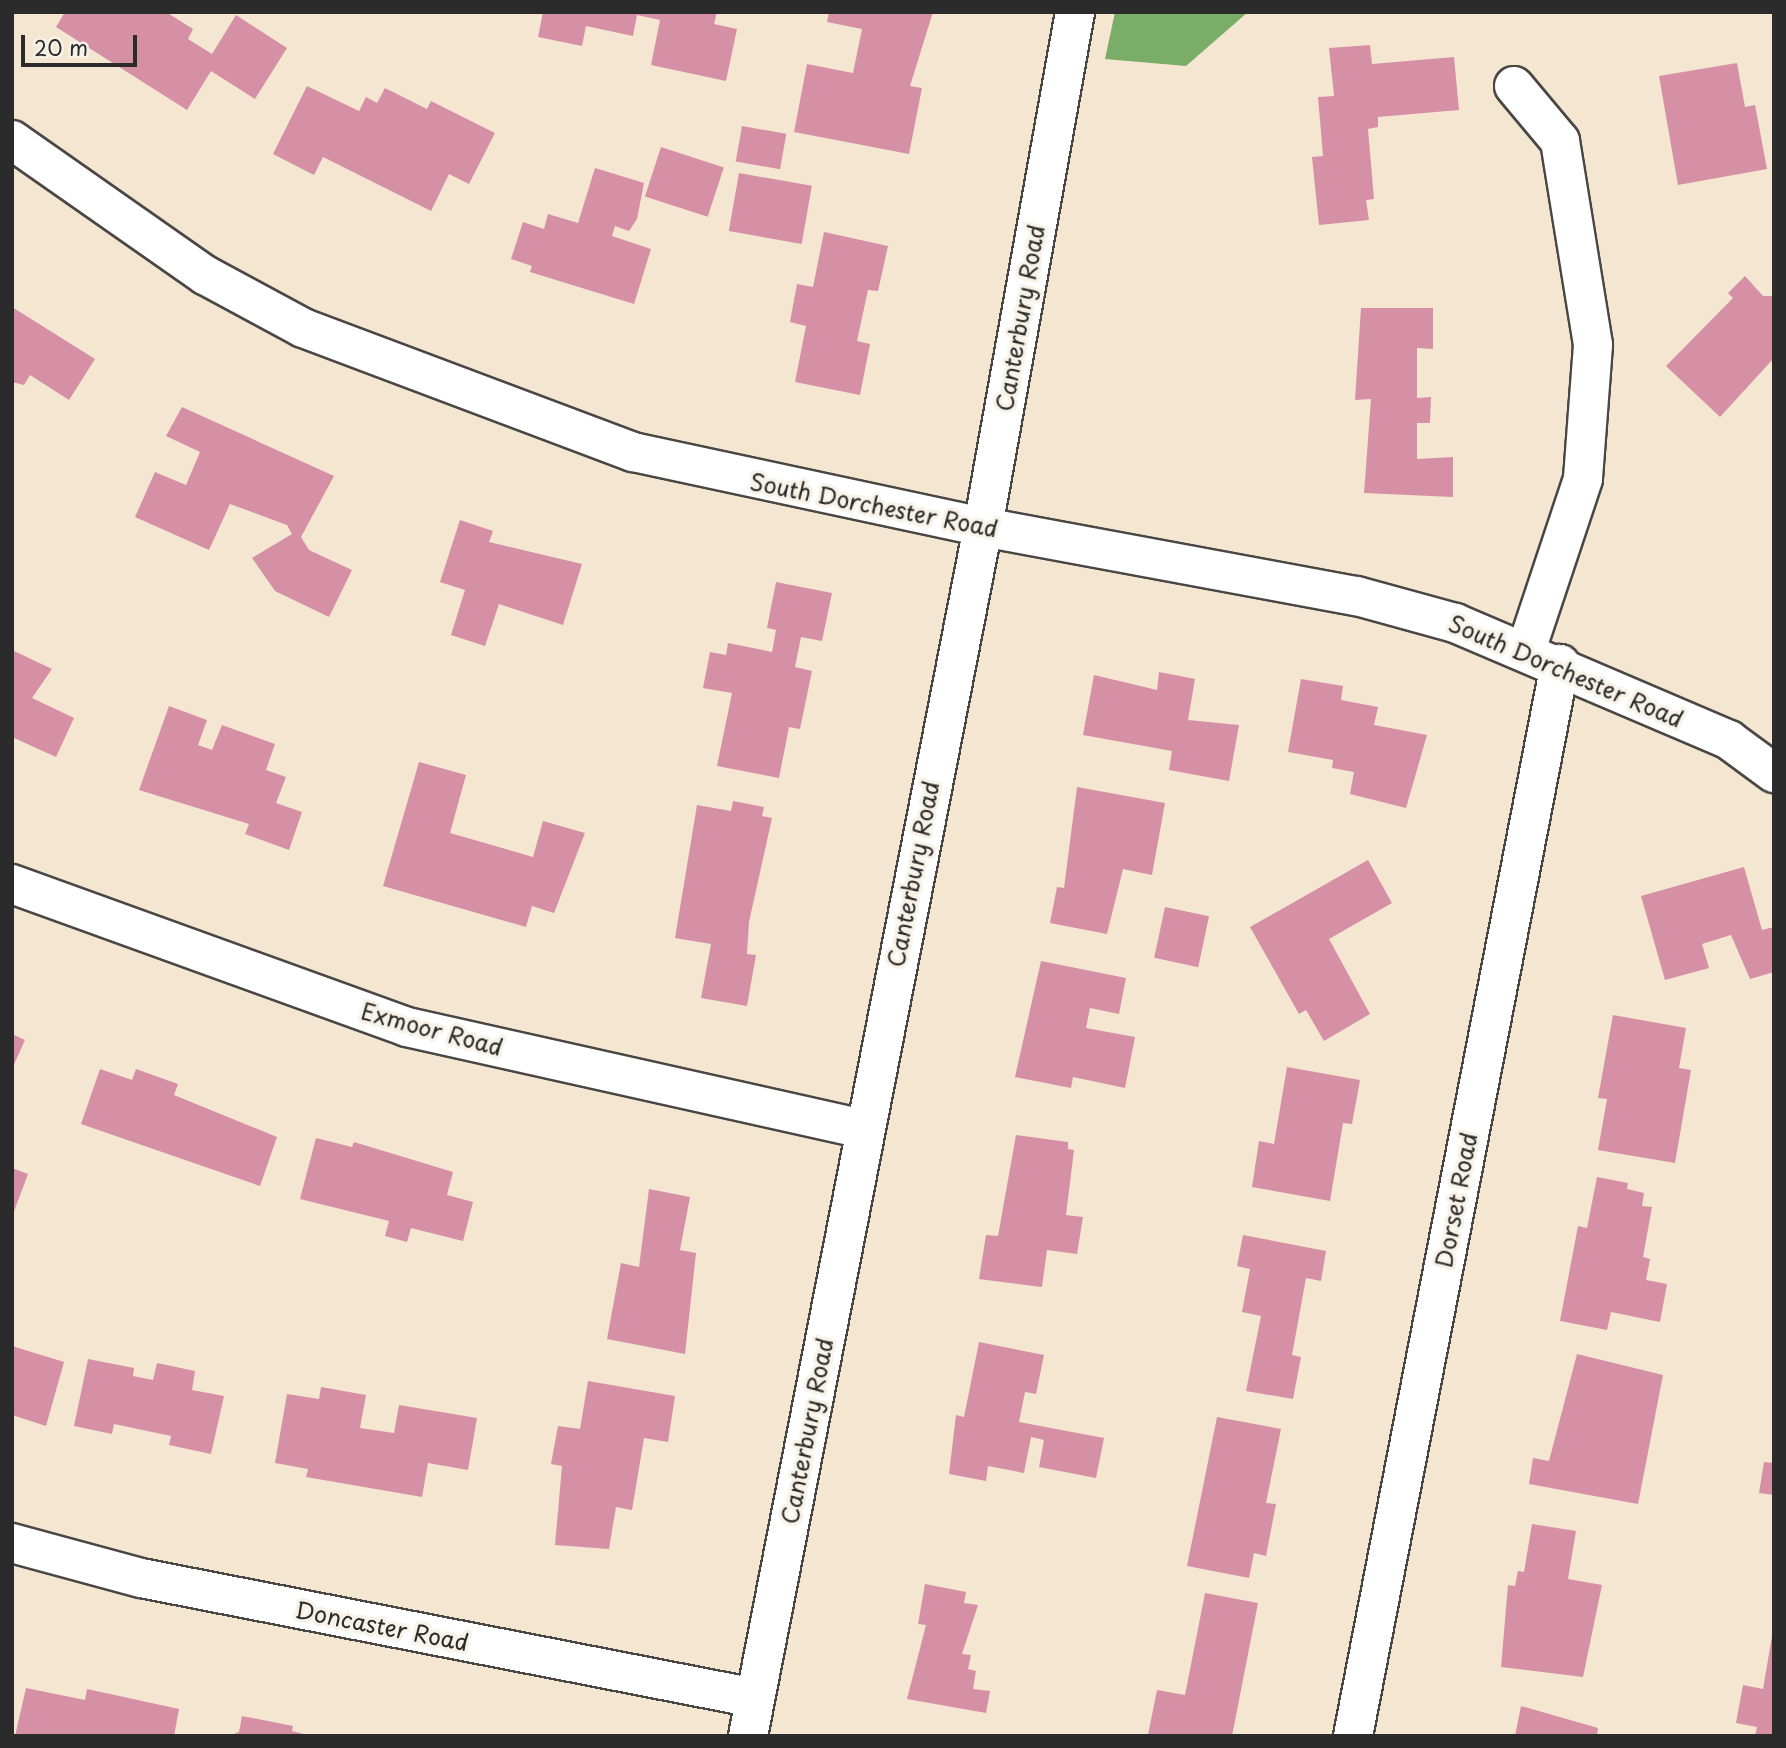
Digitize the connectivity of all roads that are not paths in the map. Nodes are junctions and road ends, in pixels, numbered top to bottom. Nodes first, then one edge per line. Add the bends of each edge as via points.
1 (1075, 12) edge
2 (1514, 86) dead end
3 (12, 140) edge
4 (983, 527) junction
5 (1543, 657) junction
6 (1774, 773) edge
7 (12, 884) edge
8 (864, 1129) junction
9 (12, 1543) edge
10 (755, 1698) junction
11 (748, 1736) edge
12 (1353, 1736) edge

1 - 4 street, Canterbury Road
2 - 5 street, Dorset Road via 1560,141 1593,345 1583,479
3 - 4 street, South Dorchester Road via 205,275 303,328 633,452
4 - 5 street, South Dorchester Road via 1357,596
4 - 8 street, Canterbury Road
5 - 6 street, South Dorchester Road via 1729,740
5 - 12 street, Dorset Road
7 - 8 street, Exmoor Road via 407,1027
8 - 10 street, Canterbury Road
9 - 10 street, Doncaster Road via 141,1578
10 - 11 street, Canterbury Road

